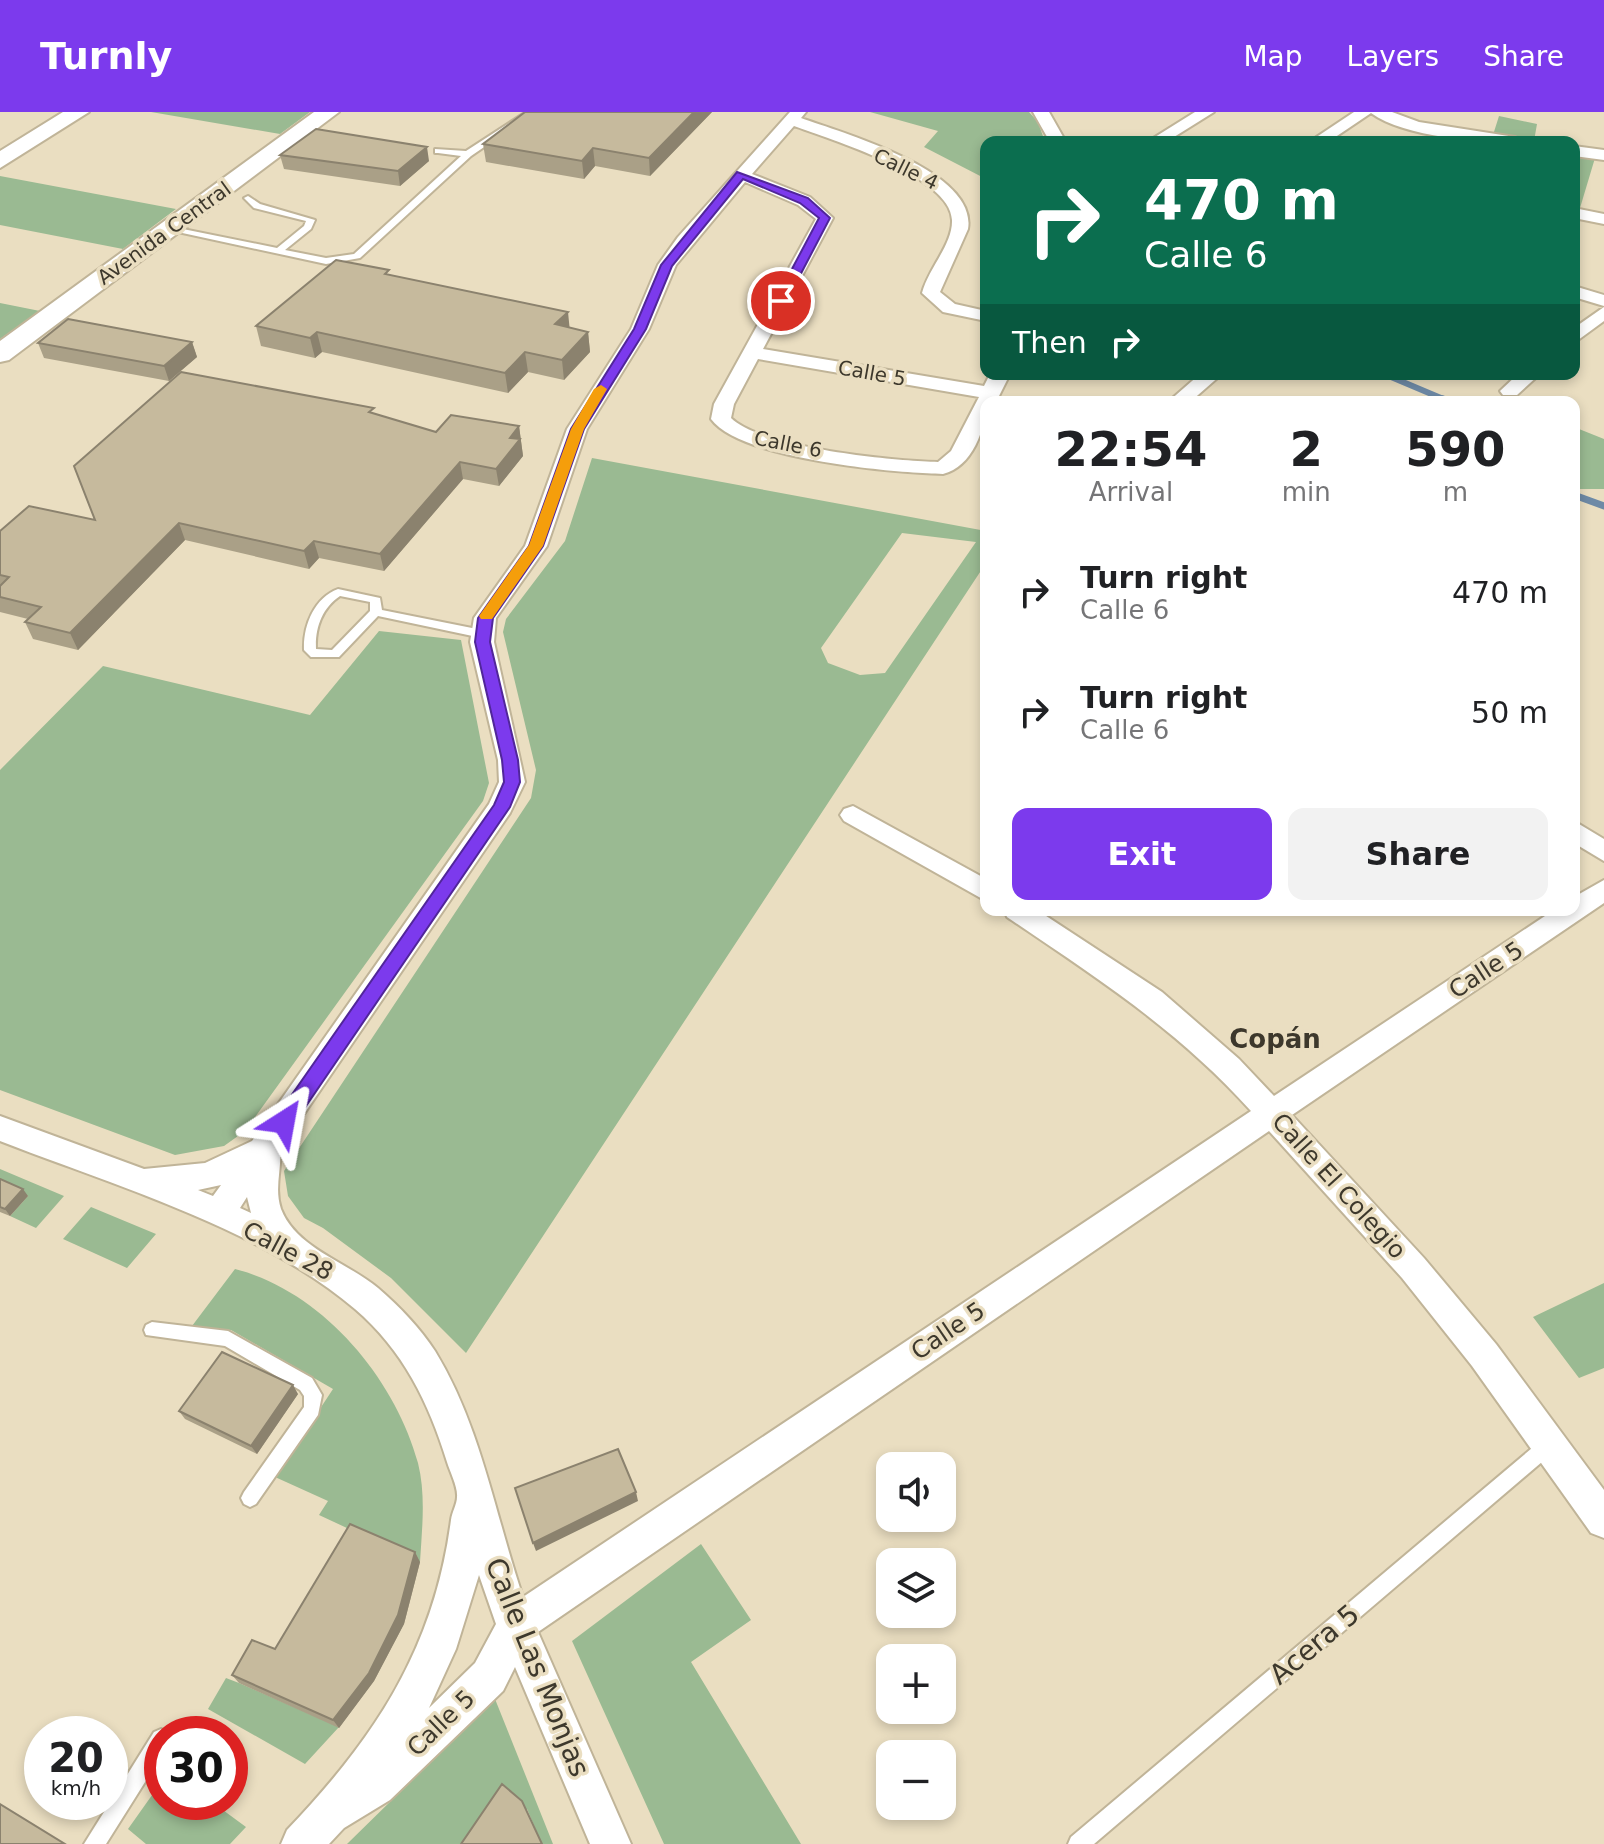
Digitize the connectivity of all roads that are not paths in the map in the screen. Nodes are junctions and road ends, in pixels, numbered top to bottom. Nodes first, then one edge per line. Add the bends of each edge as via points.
1 (78, 112) edge
2 (328, 112) edge
3 (531, 112) edge
4 (1041, 112) edge
5 (1364, 112) edge
6 (1378, 112) edge
7 (1202, 113) edge
8 (794, 116) edge
9 (1055, 136) edge
10 (1165, 136) edge
11 (1326, 136) edge
12 (1466, 136) edge
13 (438, 151) dead end
14 (1580, 152) edge
15 (468, 154) junction
16 (1604, 155) edge
17 (0, 161) edge
18 (741, 175) junction
19 (248, 198) dead end
20 (1580, 214) edge
21 (1604, 219) edge
22 (168, 229) junction
23 (279, 251) junction
24 (1580, 293) edge
25 (1604, 301) edge
26 (1604, 312) edge
27 (980, 315) edge
28 (1580, 332) edge
29 (753, 353) junction
30 (0, 354) edge
31 (997, 380) edge
32 (1205, 380) edge
33 (1523, 380) edge
34 (1510, 391) dead end
35 (990, 393) junction
36 (989, 396) edge
37 (1185, 396) edge
38 (980, 413) edge
39 (376, 612) junction
40 (482, 634) junction
41 (853, 815) dead end
42 (1580, 834) edge
43 (1604, 852) edge
44 (980, 888) edge
45 (1604, 890) edge
46 (1580, 906) edge
47 (1026, 916) edge
48 (1565, 916) edge
49 (1273, 1113) junction
50 (0, 1128) edge
51 (267, 1147) junction
52 (133, 1181) junction
53 (218, 1214) junction
54 (287, 1247) junction
55 (152, 1330) dead end
56 (1550, 1444) junction
57 (472, 1488) junction
58 (250, 1498) dead end
59 (1604, 1520) edge
60 (516, 1625) junction
61 (535, 1669) junction
62 (489, 1677) junction
63 (144, 1766) edge
64 (332, 1813) junction
65 (94, 1844) edge
66 (301, 1844) edge
67 (611, 1844) edge
68 (1078, 1844) edge

1 - 17 street
2 - 22 street, Avenida Central
3 - 15 lane
4 - 9 street
5 - 11 street
6 - 12 street
7 - 10 street
8 - 18 street
8 - 27 street, Calle 4 via 945,188 958,205 961,222 931,293 949,308
13 - 15 lane
14 - 16 street
15 - 23 lane via 357,256 326,261
18 - 29 street, Calle 6 via 804,201 825,218
18 - 40 street via 667,265 640,329 577,429 540,536 488,612
19 - 23 lane via 257,206 311,220
20 - 21 street
22 - 23 lane
22 - 30 street, Avenida Central
24 - 25 street
26 - 28 street
29 - 35 street, Calle 5
29 - 38 street, Calle 6 via 721,419 738,434 759,440 943,468 960,454
31 - 35 street
32 - 37 street
33 - 34 street
35 - 36 street, Calle 6
39 - 39 lane via 376,600 338,592 330,596 310,631 310,650 335,654
39 - 40 lane
40 - 51 street via 512,782 501,807
41 - 44 street
42 - 43 street
45 - 46 street, Calle 5
47 - 49 street, Calle El Colegio via 1152,1000
48 - 49 street, Calle 5
49 - 56 street, Calle El Colegio via 1413,1268
49 - 60 street, Calle 5
50 - 52 street, Calle 28
51 - 52 street via 209,1176
51 - 53 street
51 - 54 street via 261,1200
52 - 53 street, Calle 28
53 - 54 street, Calle 28
54 - 57 street, Calle 28 via 367,1299 407,1339 429,1369 452,1417
55 - 58 lane via 228,1339 306,1384 313,1395 312,1409
56 - 59 street, Calle El Colegio
56 - 68 lane, Acera 5
57 - 60 street, Calle Las Monjas
57 - 64 street via 467,1555 445,1635 413,1700
60 - 61 street, Calle Las Monjas
60 - 62 street, Calle 5
61 - 62 street
61 - 67 street, Calle Las Monjas
62 - 64 street, Calle 5 via 376,1786
63 - 65 lane
64 - 66 street

